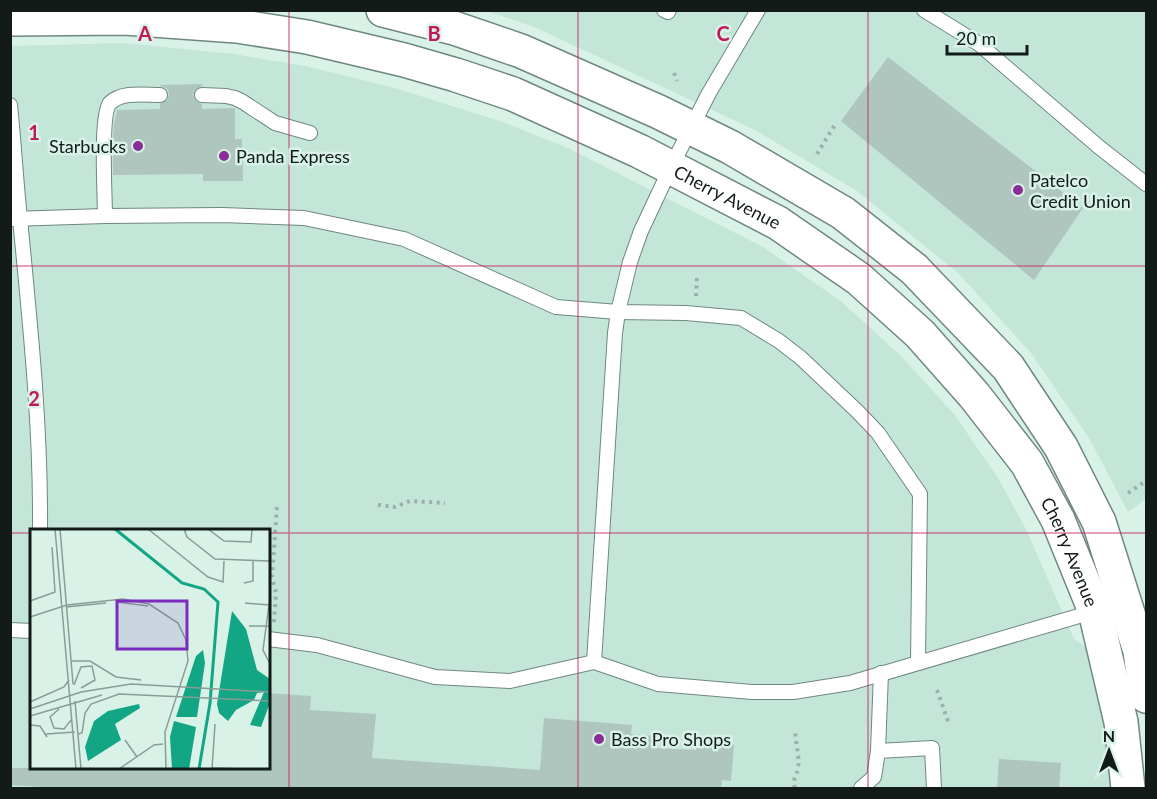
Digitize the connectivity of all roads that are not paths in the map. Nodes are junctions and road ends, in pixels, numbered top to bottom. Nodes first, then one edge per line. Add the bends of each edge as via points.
1 (383, 10) edge
2 (664, 10) edge
3 (669, 10) edge
4 (758, 10) edge
5 (924, 10) edge
6 (10, 19) edge
7 (160, 95) dead end
8 (202, 95) dead end
9 (10, 105) edge
10 (691, 128) junction
11 (310, 133) dead end
12 (671, 167) junction
13 (1146, 184) edge
14 (105, 216) junction
15 (15, 219) edge
16 (618, 312) junction
17 (40, 529) edge
18 (1110, 606) junction
19 (10, 630) edge
20 (30, 631) edge
21 (270, 639) edge
22 (594, 662) junction
23 (918, 663) junction
24 (881, 673) junction
25 (1146, 696) edge
26 (878, 751) junction
27 (861, 789) edge
28 (934, 789) edge
29 (1128, 789) edge

1 - 10 street, Cherry Avenue via 455,24
2 - 3 lane
4 - 10 lane
5 - 13 lane via 979,44
6 - 12 street, Cherry Avenue via 125,18 237,26 308,37 404,60 513,94
7 - 14 lane via 122,96 106,110
8 - 11 lane via 235,98 275,123
9 - 15 lane
10 - 12 lane
10 - 18 street, Cherry Avenue via 843,213 914,269 1008,367 1061,447 1099,522
12 - 16 lane via 630,261
12 - 18 street, Cherry Avenue via 778,224 859,279 920,334 975,395 1027,463
14 - 15 lane
14 - 16 lane via 304,218 404,239 556,307
15 - 17 lane via 34,371
16 - 22 lane
16 - 23 lane via 741,318 801,358 878,433 920,494
18 - 23 lane
18 - 25 street, Cherry Avenue via 1140,651
18 - 29 street, Cherry Avenue
19 - 20 lane
21 - 22 lane via 317,645 435,677 510,681
22 - 24 lane via 658,684 753,692 793,692
23 - 24 lane
24 - 26 lane
26 - 27 lane via 874,777
26 - 28 lane via 932,748

